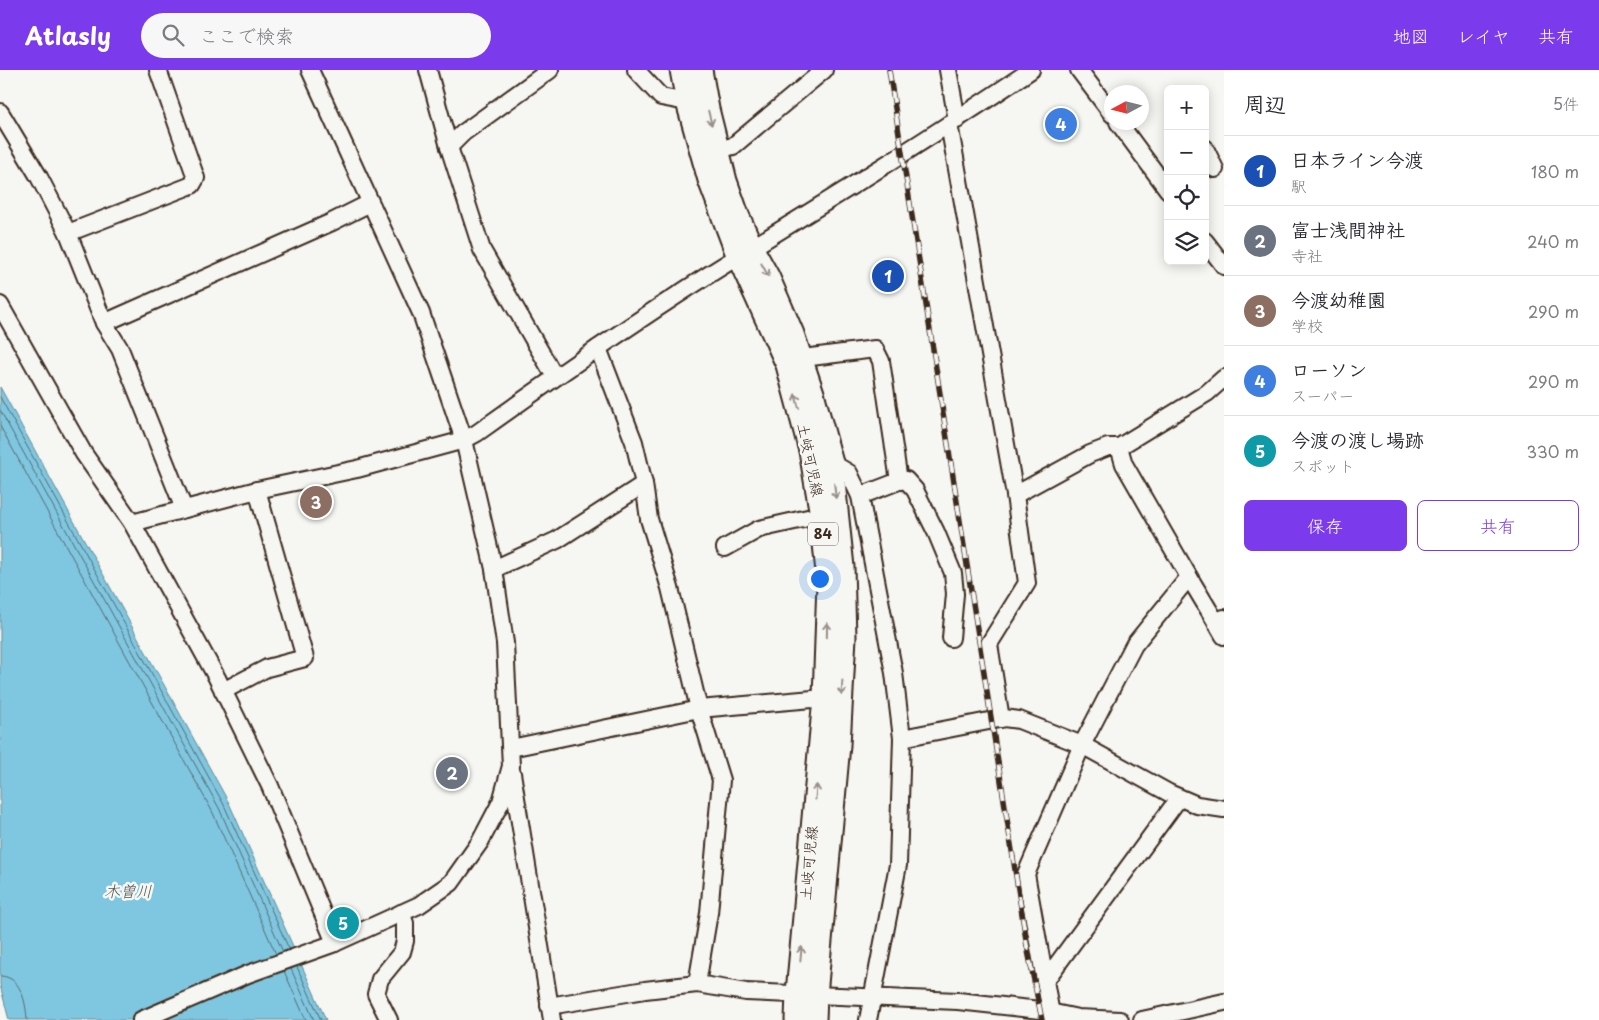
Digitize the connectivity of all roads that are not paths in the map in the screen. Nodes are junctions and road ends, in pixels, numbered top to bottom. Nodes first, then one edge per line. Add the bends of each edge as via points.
1 (158, 70) edge
2 (310, 70) edge
3 (428, 70) edge
4 (550, 70) edge
5 (636, 70) edge
6 (681, 70) edge
7 (701, 70) edge
8 (824, 70) edge
9 (948, 70) edge
10 (1031, 70) edge
11 (1079, 70) edge
12 (687, 102) junction
13 (1104, 103) edge
14 (0, 112) edge
15 (953, 122) junction
16 (1124, 130) edge
17 (449, 147) junction
18 (718, 150) junction
19 (1209, 156) edge
20 (1215, 169) edge
21 (1164, 185) edge
22 (370, 202) junction
23 (68, 234) junction
24 (1209, 246) edge
25 (745, 253) junction
26 (1224, 266) edge
27 (0, 305) edge
28 (104, 323) junction
29 (598, 348) junction
30 (803, 362) junction
31 (555, 377) junction
32 (1224, 378) edge
33 (464, 440) junction
34 (1119, 447) junction
35 (832, 463) junction
36 (899, 481) junction
37 (644, 484) junction
38 (257, 490) junction
39 (1015, 495) junction
40 (860, 496) junction
41 (184, 509) junction
42 (821, 515) junction
43 (132, 523) junction
44 (724, 548) dead end
45 (494, 570) junction
46 (1189, 576) junction
47 (1221, 625) edge
48 (951, 638) dead end
49 (223, 692) junction
50 (824, 698) junction
51 (699, 709) junction
52 (1001, 719) junction
53 (902, 738) junction
54 (1082, 745) junction
55 (511, 748) junction
56 (511, 766) junction
57 (1179, 798) junction
58 (1224, 809) edge
59 (401, 913) junction
60 (335, 943) junction
61 (1045, 981) junction
62 (697, 984) junction
63 (806, 994) junction
64 (873, 997) junction
65 (1224, 1002) edge
66 (551, 1013) edge
67 (1020, 1014) edge
68 (1051, 1016) edge
69 (1183, 1016) edge
70 (141, 1020) edge
71 (389, 1020) edge
72 (796, 1020) edge
73 (815, 1020) edge
74 (868, 1020) edge
75 (1120, 1020) edge
76 (1142, 1020) edge

1 - 23 street via 196,178 192,185
2 - 22 street
3 - 17 street
4 - 17 street via 463,133
5 - 12 street via 661,97
6 - 12 main road, 土岐可児線 / 84
7 -> 18 main road, 土岐可児線 / 84
8 - 18 street via 733,146
9 - 15 street
10 - 15 street
11 - 13 street
12 - 25 main road, 土岐可児線 / 84 via 709,180
14 - 23 street
15 - 25 street
15 - 39 street
16 - 21 street
17 - 31 street via 482,250
18 - 25 main road, 土岐可児線 / 84 via 738,215
19 - 20 street
22 - 28 street
22 - 33 street via 421,313
23 - 28 street
24 - 26 street
25 - 29 street
25 -> 30 main road, 土岐可児線 / 84 via 768,276
42 -> 25 main road, 土岐可児線 / 84 via 810,451 787,365
27 - 43 street via 84,454
28 - 41 street via 120,349
29 - 31 street
29 - 37 street via 632,435
30 - 35 main road, 土岐可児線 / 84
30 - 36 street via 811,357 875,349 881,361
31 - 33 street
32 - 34 street via 1207,393
33 - 38 street via 357,469
33 - 45 street
34 - 39 street via 1108,447 1090,454
34 - 46 street via 1124,464
35 - 40 street via 849,473
35 -> 63 main road, 土岐可児線 / 84 via 845,637 839,745
36 - 40 street
36 - 48 street via 906,480 915,490 952,573 955,594
37 - 45 street via 556,540
37 - 51 street via 649,519 670,588
38 - 41 street
38 - 49 street via 305,658 267,668
39 - 52 street via 1027,583 989,644
40 - 53 street via 894,673
41 - 43 street
42 - 44 street via 759,529
50 -> 42 main road, 土岐可児線 / 84 via 828,582
43 - 49 street
45 - 55 street via 505,643
46 - 47 street
46 - 54 street via 1134,645
49 - 60 street via 270,786
50 - 51 street
63 -> 50 main road, 土岐可児線 / 84
51 - 55 street
51 - 62 street via 721,780 709,913
52 - 53 street
52 - 54 street via 1019,720
53 - 64 street via 898,865
54 - 57 street
54 - 61 street via 1026,874
55 - 56 street
56 - 59 street via 501,802 480,842 451,883
56 - 66 street
57 - 58 street via 1197,805
57 - 61 street
59 - 60 street
59 - 71 street via 405,923 404,947 380,979 376,994
60 - 70 street via 248,974
61 - 68 street
62 - 63 street via 746,992
62 - 66 street via 646,990
63 - 64 street
63 - 72 main road, 土岐可児線 / 84
63 - 73 main road, 土岐可児線 / 84
64 - 67 street via 958,1001
64 - 74 street
65 - 69 street
67 - 68 street via 1040,1010
68 - 75 street
69 - 76 street

